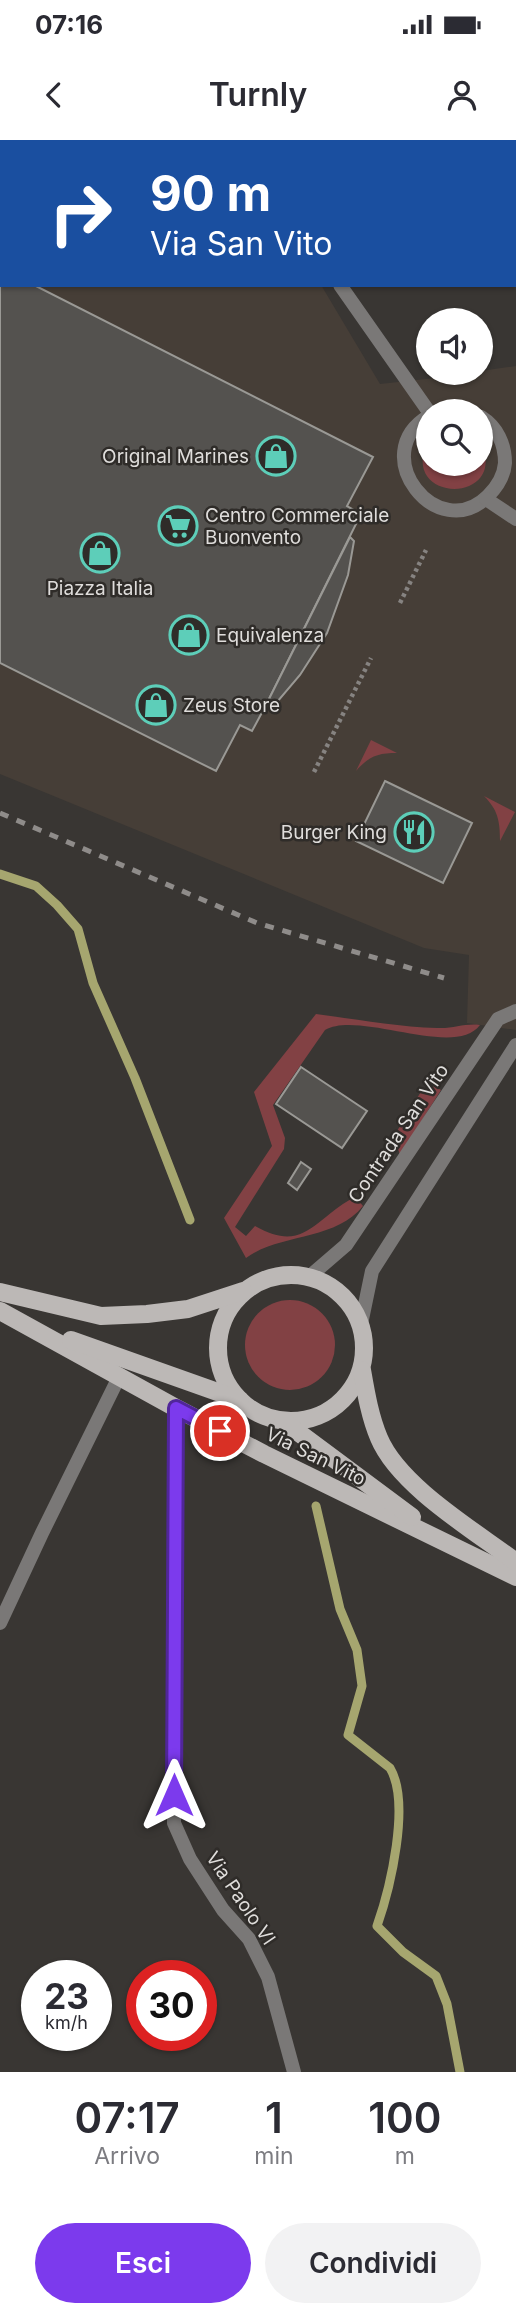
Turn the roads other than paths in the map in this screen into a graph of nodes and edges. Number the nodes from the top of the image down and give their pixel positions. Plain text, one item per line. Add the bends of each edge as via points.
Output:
1 (341, 287) edge
2 (419, 399) edge
3 (416, 427) edge
4 (493, 428) edge
5 (486, 499) junction
6 (516, 519) edge
7 (516, 1012) edge
8 (516, 1045) edge
9 (310, 1276) junction
10 (0, 1292) edge
11 (243, 1292) junction
12 (0, 1311) edge
13 (18, 1321) junction
14 (361, 1324) junction
15 (362, 1370) junction
16 (119, 1377) junction
17 (240, 1400) junction
18 (176, 1408) junction
19 (283, 1421) junction
20 (450, 1544) junction
21 (516, 1562) edge
22 (516, 1577) edge
23 (0, 1623) edge
24 (294, 2072) edge

1 - 2 street
3 - 5 street via 405,446 404,464 414,488 430,504 444,509 459,510
4 - 5 street via 505,452 504,469
5 - 6 street
7 - 9 street, Contrada San Vito via 498,1019 346,1245
8 - 14 street via 372,1271
9 - 11 main road via 270,1277
9 - 14 main road via 334,1287
10 - 11 main road via 102,1316 188,1309
11 - 17 main road via 225,1314 218,1335 224,1379
12 - 13 main road, Via San Vito
13 - 16 main road, Via San Vito
13 - 17 main road, Via San Vito
14 - 15 main road
15 - 19 main road via 354,1387 326,1413
15 - 21 main road, Via San Vito via 380,1441 401,1473
16 - 18 main road, Via San Vito
16 - 23 street
17 - 19 main road via 263,1416
18 - 20 main road, Via San Vito
18 - 24 street, Via Paolo VI via 174,1823 190,1859 223,1910 250,1939 268,1976
19 - 20 main road, Via San Vito
20 - 22 main road, Via San Vito

